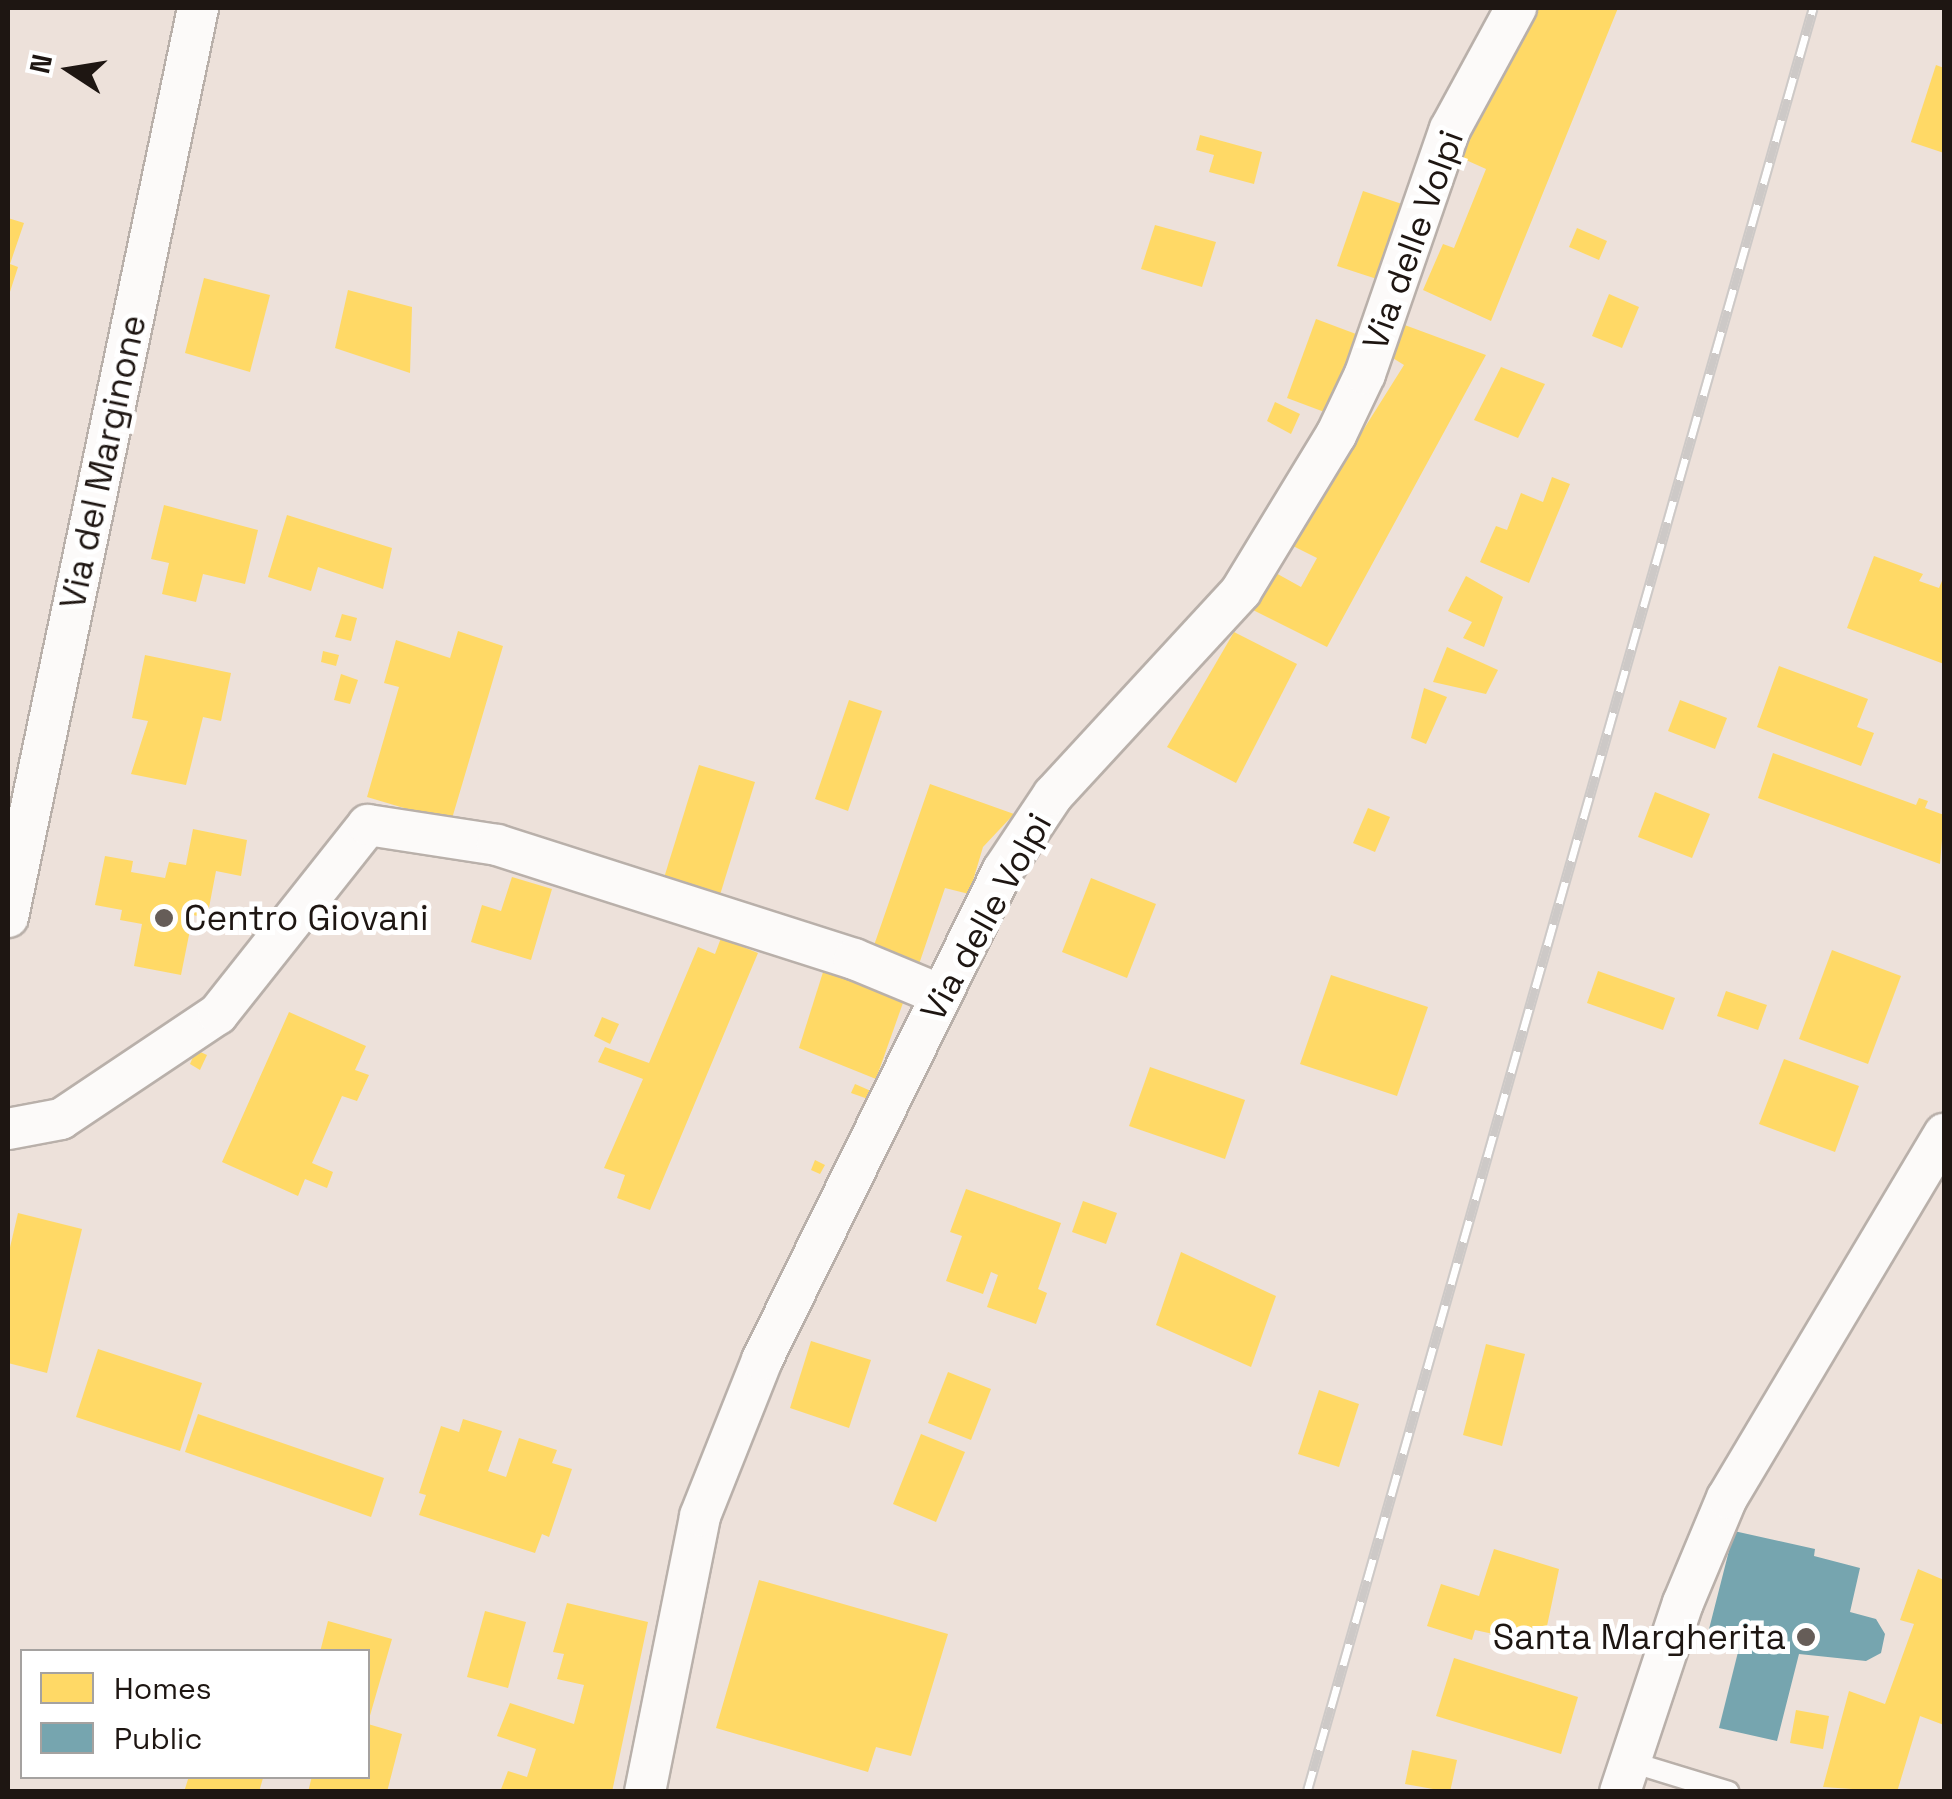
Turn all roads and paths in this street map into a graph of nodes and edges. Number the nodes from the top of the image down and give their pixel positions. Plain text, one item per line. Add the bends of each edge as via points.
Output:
1 (198, 8) edge
2 (1516, 8) edge
3 (8, 917) edge
4 (941, 995) junction
5 (8, 1129) edge
6 (1944, 1134) edge
7 (1626, 1777) edge
8 (646, 1792) edge
9 (1729, 1792) edge

1 - 3 street, Via del Marginone
2 - 4 street, Via delle Volpi via 1450,129 1336,435 1240,591 1053,795 1003,870
4 - 5 street via 854,959 496,844 368,825 218,1014 61,1119
4 - 8 street, Via delle Volpi via 762,1360 700,1516
6 - 7 street via 1727,1498 1683,1602
7 - 9 lane

